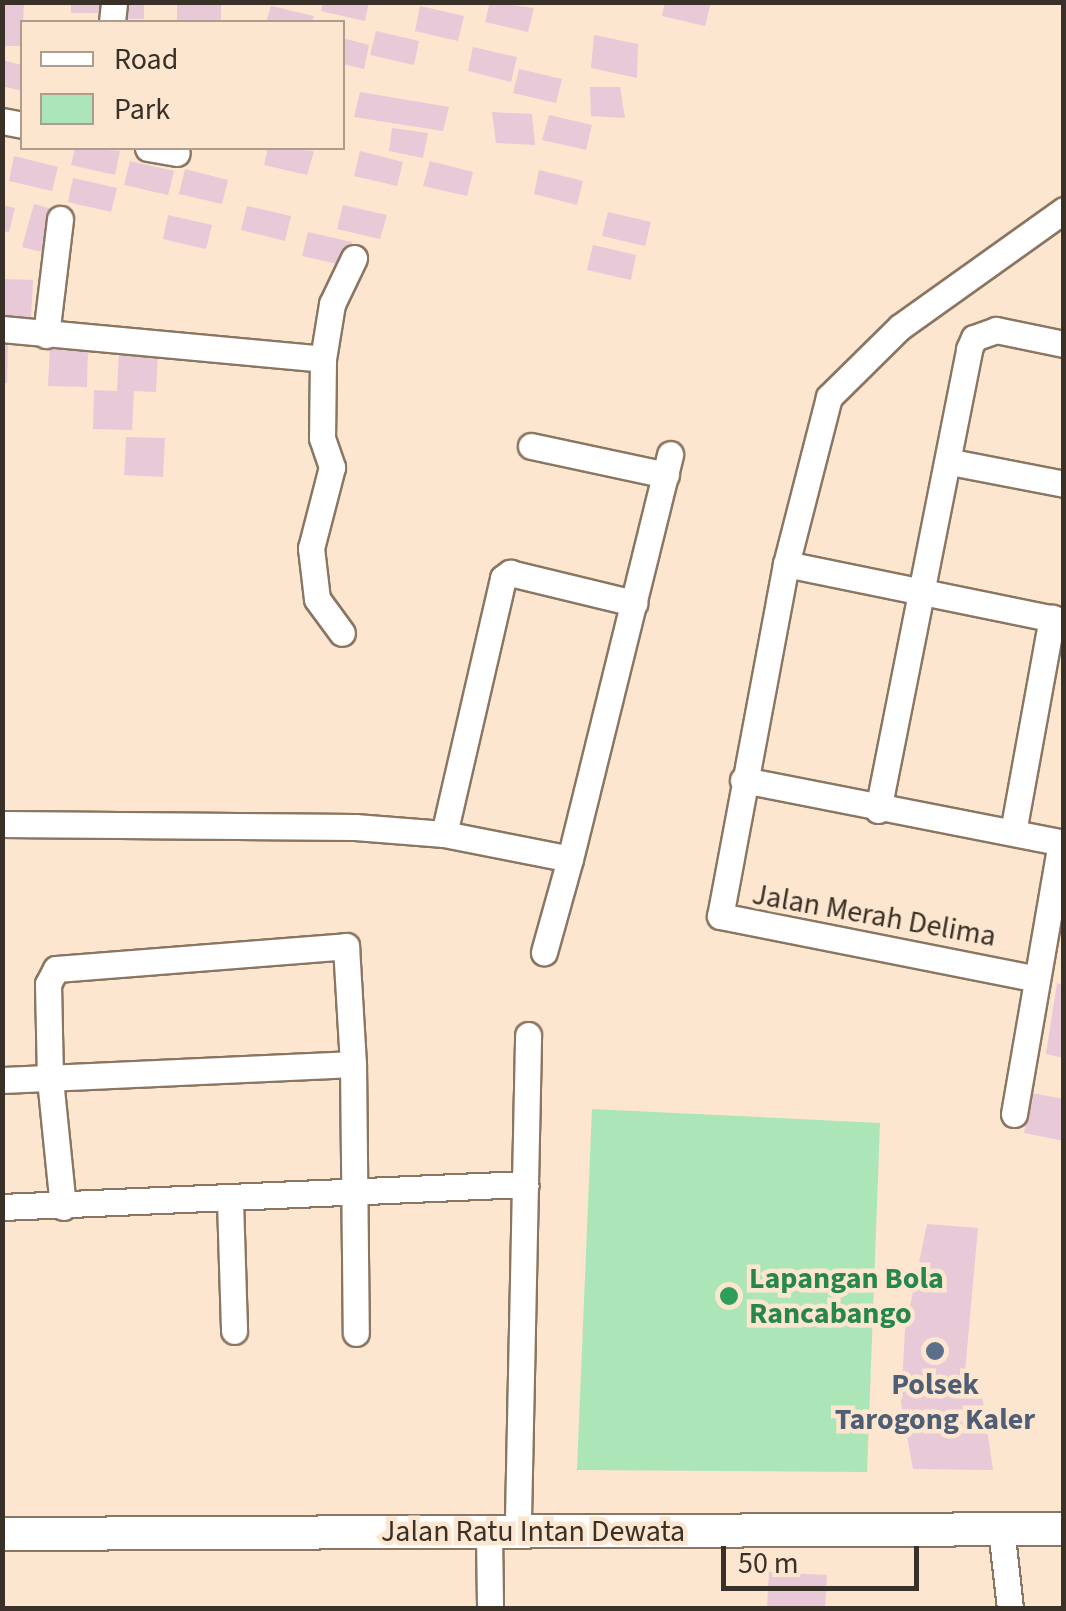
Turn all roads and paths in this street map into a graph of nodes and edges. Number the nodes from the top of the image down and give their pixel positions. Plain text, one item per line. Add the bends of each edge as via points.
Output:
1 (160, 150) edge
2 (177, 153) dead end
3 (1064, 210) edge
4 (60, 219) dead end
5 (354, 258) dead end
6 (2, 328) edge
7 (46, 335) junction
8 (1064, 344) edge
9 (323, 359) junction
10 (531, 446) dead end
11 (951, 462) junction
12 (1064, 484) edge
13 (786, 564) junction
14 (922, 594) junction
15 (634, 603) junction
16 (1058, 620) edge
17 (342, 633) dead end
18 (744, 780) junction
19 (878, 810) junction
20 (2, 824) edge
21 (1013, 832) junction
22 (444, 834) junction
23 (1062, 842) edge
24 (570, 859) junction
25 (544, 952) dead end
26 (1036, 979) junction
27 (528, 1035) dead end
28 (353, 1064) junction
29 (2, 1080) edge
30 (50, 1080) junction
31 (1014, 1114) dead end
32 (525, 1184) junction
33 (354, 1189) junction
34 (230, 1200) junction
35 (2, 1207) edge
36 (63, 1208) junction
37 (234, 1331) dead end
38 (356, 1333) dead end
39 (1001, 1528) junction
40 (1064, 1529) edge
41 (503, 1532) junction
42 (2, 1534) edge
43 (490, 1608) edge
44 (1010, 1608) edge

1 - 2 street
3 - 13 street via 900,327 829,397
4 - 7 street
5 - 9 street via 332,304
6 - 7 street
7 - 9 street
8 - 11 street via 996,330 974,338
9 - 17 street via 322,438 332,467 314,518 312,560 316,600
10 - 15 street via 668,464
11 - 12 street
11 - 14 street
13 - 14 street
13 - 18 street
14 - 16 street
14 - 19 street
15 - 22 street via 510,573 503,578
15 - 24 street
16 - 21 street
18 - 19 street
18 - 26 street, Jalan Merah Delima via 719,911 724,920
19 - 21 street
20 - 22 street
21 - 23 street
22 - 24 street
23 - 26 street
24 - 25 street
26 - 31 street
27 - 32 street
28 - 30 street
28 - 30 street via 350,948 323,946 64,966 48,984
28 - 33 street
29 - 30 street
30 - 36 street
32 - 33 street
32 - 41 street
33 - 34 street
33 - 38 street
34 - 36 street
34 - 37 street
35 - 36 street
39 - 40 street, Jalan Ratu Intan Dewata
39 - 41 street, Jalan Ratu Intan Dewata
39 - 44 street
41 - 42 street, Jalan Ratu Intan Dewata
41 - 43 street

